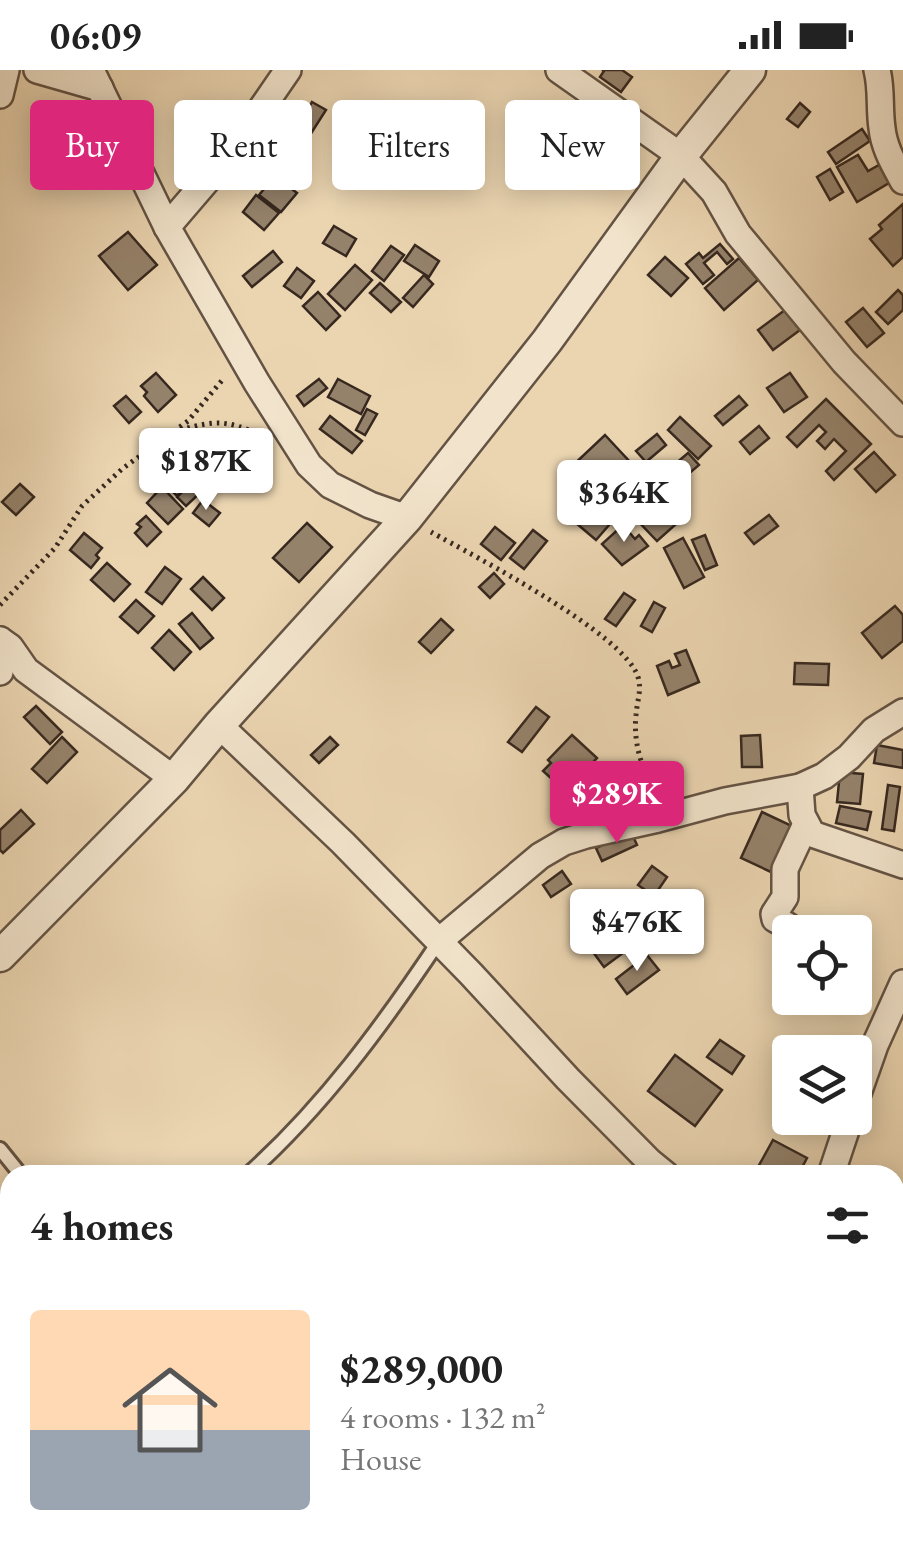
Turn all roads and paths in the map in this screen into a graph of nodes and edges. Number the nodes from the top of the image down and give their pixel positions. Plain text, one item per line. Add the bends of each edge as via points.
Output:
1 (6, 70) edge
2 (37, 70) edge
3 (288, 70) edge
4 (559, 70) edge
5 (750, 70) edge
6 (877, 70) edge
7 (96, 79) edge
8 (0, 95) edge
9 (681, 156) junction
10 (903, 181) edge
11 (167, 227) junction
12 (237, 348) junction
13 (903, 424) edge
14 (178, 430) junction
15 (294, 444) junction
16 (407, 518) junction
17 (0, 606) edge
18 (0, 672) edge
19 (903, 712) edge
20 (219, 725) junction
21 (174, 779) junction
22 (800, 787) junction
23 (671, 816) junction
24 (806, 824) junction
25 (903, 865) edge
26 (774, 915) edge
27 (439, 942) junction
28 (0, 956) edge
29 (903, 983) edge
30 (872, 1054) edge
31 (845, 1135) edge
32 (258, 1165) edge
33 (654, 1165) edge
34 (835, 1165) edge

1 - 8 street
2 - 7 street
3 - 11 street via 233,150
4 - 9 street
5 - 9 street
6 - 10 street via 887,151
7 - 11 street
9 - 13 street via 786,292
9 - 16 street via 547,342
11 - 12 street
12 - 14 path via 227,375
12 - 15 street
14 - 15 path via 228,422
14 - 17 path via 82,506 55,548
15 - 16 street via 330,486
16 - 20 street
16 - 23 path via 575,616 631,663 640,684 638,754
18 - 21 street via 0,640 26,670
19 - 22 street via 824,776
20 - 21 street
20 - 27 street
21 - 28 street
22 - 23 street
22 - 24 street
23 - 27 street via 564,842
24 - 25 street via 812,834
24 - 26 street
27 - 32 lane via 324,1098
27 - 33 street
29 - 30 street
31 - 34 street

